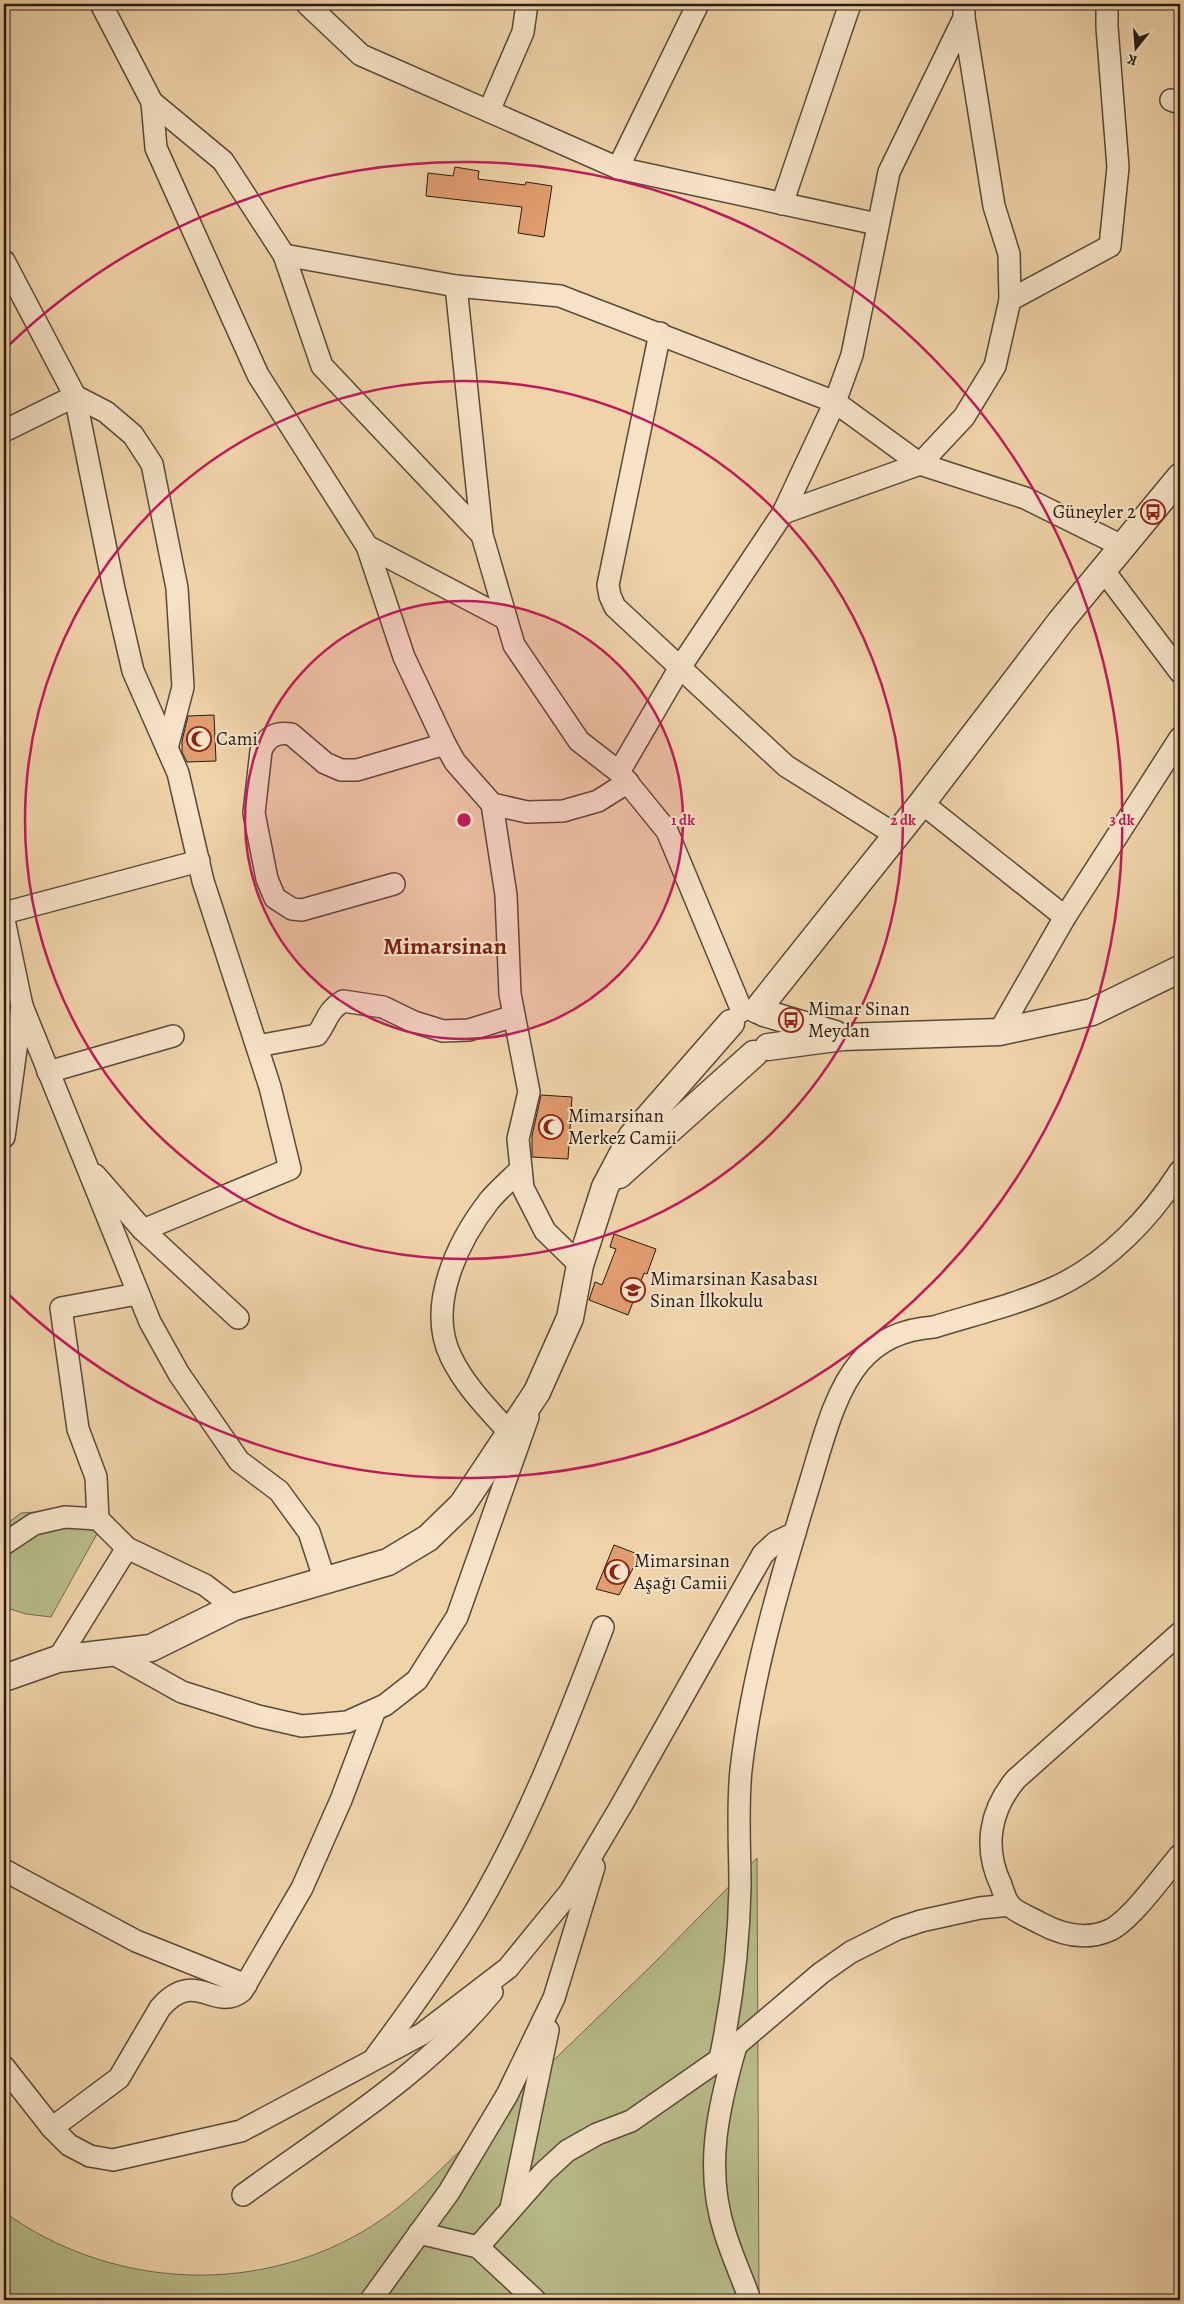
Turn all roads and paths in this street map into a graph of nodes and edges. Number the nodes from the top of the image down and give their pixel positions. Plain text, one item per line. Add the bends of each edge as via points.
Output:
1 (101, 4) edge
2 (307, 4) edge
3 (527, 4) edge
4 (698, 4) edge
5 (850, 4) edge
6 (1107, 4) edge
7 (964, 11) edge
8 (152, 102) junction
9 (489, 111) junction
10 (618, 168) junction
11 (782, 204) junction
12 (877, 224) junction
13 (284, 255) junction
14 (4, 261) edge
15 (456, 286) junction
16 (1010, 300) junction
17 (660, 333) junction
18 (76, 396) junction
19 (835, 402) junction
20 (4, 431) edge
21 (920, 464) junction
22 (1180, 477) edge
23 (784, 513) junction
24 (482, 535) junction
25 (367, 546) junction
26 (1124, 547) junction
27 (1104, 571) junction
28 (506, 619) junction
29 (679, 669) junction
30 (1180, 672) edge
31 (1180, 738) edge
32 (446, 744) junction
33 (167, 748) junction
34 (624, 777) junction
35 (922, 802) junction
36 (492, 804) junction
37 (896, 835) junction
38 (198, 860) junction
39 (394, 884) dead end
40 (4, 913) edge
41 (1065, 917) junction
42 (4, 920) edge
43 (1180, 969) edge
44 (22, 1006) junction
45 (749, 1014) junction
46 (514, 1016) junction
47 (999, 1032) junction
48 (173, 1036) dead end
49 (843, 1037) junction
50 (257, 1046) junction
51 (761, 1051) junction
52 (9, 1061) edge
53 (48, 1072) junction
54 (4, 1137) edge
55 (84, 1163) junction
56 (521, 1169) junction
57 (1180, 1171) edge
58 (605, 1187) junction
59 (143, 1230) junction
60 (580, 1265) junction
61 (137, 1294) junction
62 (238, 1318) dead end
63 (537, 1392) junction
64 (509, 1432) junction
65 (98, 1519) junction
66 (795, 1533) junction
67 (4, 1544) edge
68 (127, 1548) junction
69 (325, 1581) junction
70 (234, 1607) junction
71 (603, 1628) dead end
72 (1180, 1633) edge
73 (112, 1653) junction
74 (58, 1659) junction
75 (7, 1672) edge
76 (375, 1710) junction
77 (603, 1836) junction
78 (1180, 1855) edge
79 (4, 1870) edge
80 (1010, 1906) junction
81 (508, 1968) junction
82 (246, 1985) junction
83 (554, 1998) junction
84 (728, 2053) junction
85 (371, 2062) junction
86 (4, 2067) edge
87 (52, 2128) junction
88 (243, 2195) dead end
89 (510, 2210) junction
90 (419, 2233) junction
91 (478, 2247) junction
92 (371, 2300) edge
93 (535, 2300) edge
94 (750, 2300) edge

1 - 8 street
2 - 9 street via 360,55
3 - 9 street via 523,32
4 - 10 street
5 - 11 street
6 - 16 street via 1118,167 1110,246
7 - 12 street via 889,172
7 - 16 street via 994,206 1009,254
8 - 13 street via 223,161
8 - 25 street via 156,148 258,376
9 - 10 street
10 - 11 street
11 - 12 street
12 - 19 street via 852,355
13 - 15 street
13 - 24 street via 322,366
14 - 18 street
15 - 17 street via 560,296
15 - 24 street
16 - 21 street via 995,366 964,417
17 - 19 street
17 - 29 street via 608,585 614,607
18 - 20 street
18 - 33 street via 133,671
18 - 33 street via 106,412 120,424 133,436 152,464 177,588 183,687
19 - 21 street
19 - 23 street
21 - 23 street
21 - 26 street via 1025,498
22 - 26 street
23 - 29 street
24 - 28 street
25 - 28 street
25 - 32 street via 404,657
26 - 27 street
27 - 30 street
27 - 35 street via 1061,621
28 - 34 street via 514,645 579,741
29 - 34 street
29 - 37 street via 786,766
31 - 41 street
32 - 36 street via 454,762
32 - 39 street via 357,770 340,770 326,763 290,734 275,734 261,751 254,813 266,879 275,898 302,910
33 - 38 street via 178,773
34 - 36 street via 598,801 563,811 528,812
34 - 45 street via 667,831
35 - 37 street
35 - 41 street
36 - 46 street via 506,895 510,994
37 - 45 street
38 - 40 street
38 - 50 street
41 - 47 street
42 - 44 street
43 - 47 street via 1092,1012
44 - 52 street
44 - 53 street
45 - 49 street
45 - 51 street via 774,1025 773,1041
45 - 51 street via 730,1038 746,1054
45 - 58 street via 632,1136
46 - 50 street via 468,1030 443,1031 383,1007 342,1001 330,1010 317,1035
46 - 56 street via 529,1092 518,1139
47 - 49 street
48 - 53 street
49 - 51 street
50 - 59 street via 290,1169
51 - 58 street
52 - 54 street
53 - 55 street
55 - 59 street
55 - 61 street
56 - 60 street via 524,1188 545,1231
56 - 64 street via 490,1200 465,1236 449,1276 443,1302 444,1330 450,1356 477,1397
57 - 66 street via 1143,1219 1112,1250 1081,1274 1036,1295 934,1327 904,1331 867,1353 851,1374 833,1414
58 - 60 street
59 - 62 street
60 - 63 street via 570,1318
61 - 65 street via 61,1308 78,1429 96,1477
61 - 69 street via 180,1374 239,1461 279,1491 309,1532
63 - 64 street
63 - 76 street via 458,1617 417,1680
64 - 69 street via 462,1505 428,1538 388,1562
65 - 67 street via 66,1517 34,1524
65 - 68 street
66 - 77 street via 776,1542 762,1554
66 - 84 street via 746,1737 739,1807 738,1937
68 - 70 street via 205,1585
68 - 74 street
69 - 70 street
70 - 73 street via 151,1648
71 - 85 street via 566,1725 476,1911 427,1988
72 - 80 street via 1016,1779 1003,1796 994,1815 990,1852
73 - 74 street
73 - 76 street via 182,1692 302,1726 348,1722
74 - 75 street
76 - 82 street via 341,1800 302,1888
77 - 81 street via 570,1892
77 - 83 street
78 - 80 street via 1121,1924 1096,1934 1083,1936 1058,1932
79 - 82 street via 136,1941
80 - 84 street via 950,1913 874,1940 821,1973
81 - 85 street via 422,2034
81 - 88 street via 459,2029 420,2065
82 - 87 street via 230,1998 191,1990 179,1992 168,1999 119,2078
83 - 89 street
83 - 90 street via 507,2095 449,2192
84 - 89 street via 630,2121 596,2134 567,2152
84 - 94 street via 714,2146 713,2175 724,2231
85 - 87 street via 240,2131 113,2160 90,2156 69,2145
86 - 87 street
89 - 91 street
90 - 91 street
90 - 92 street
91 - 93 street

